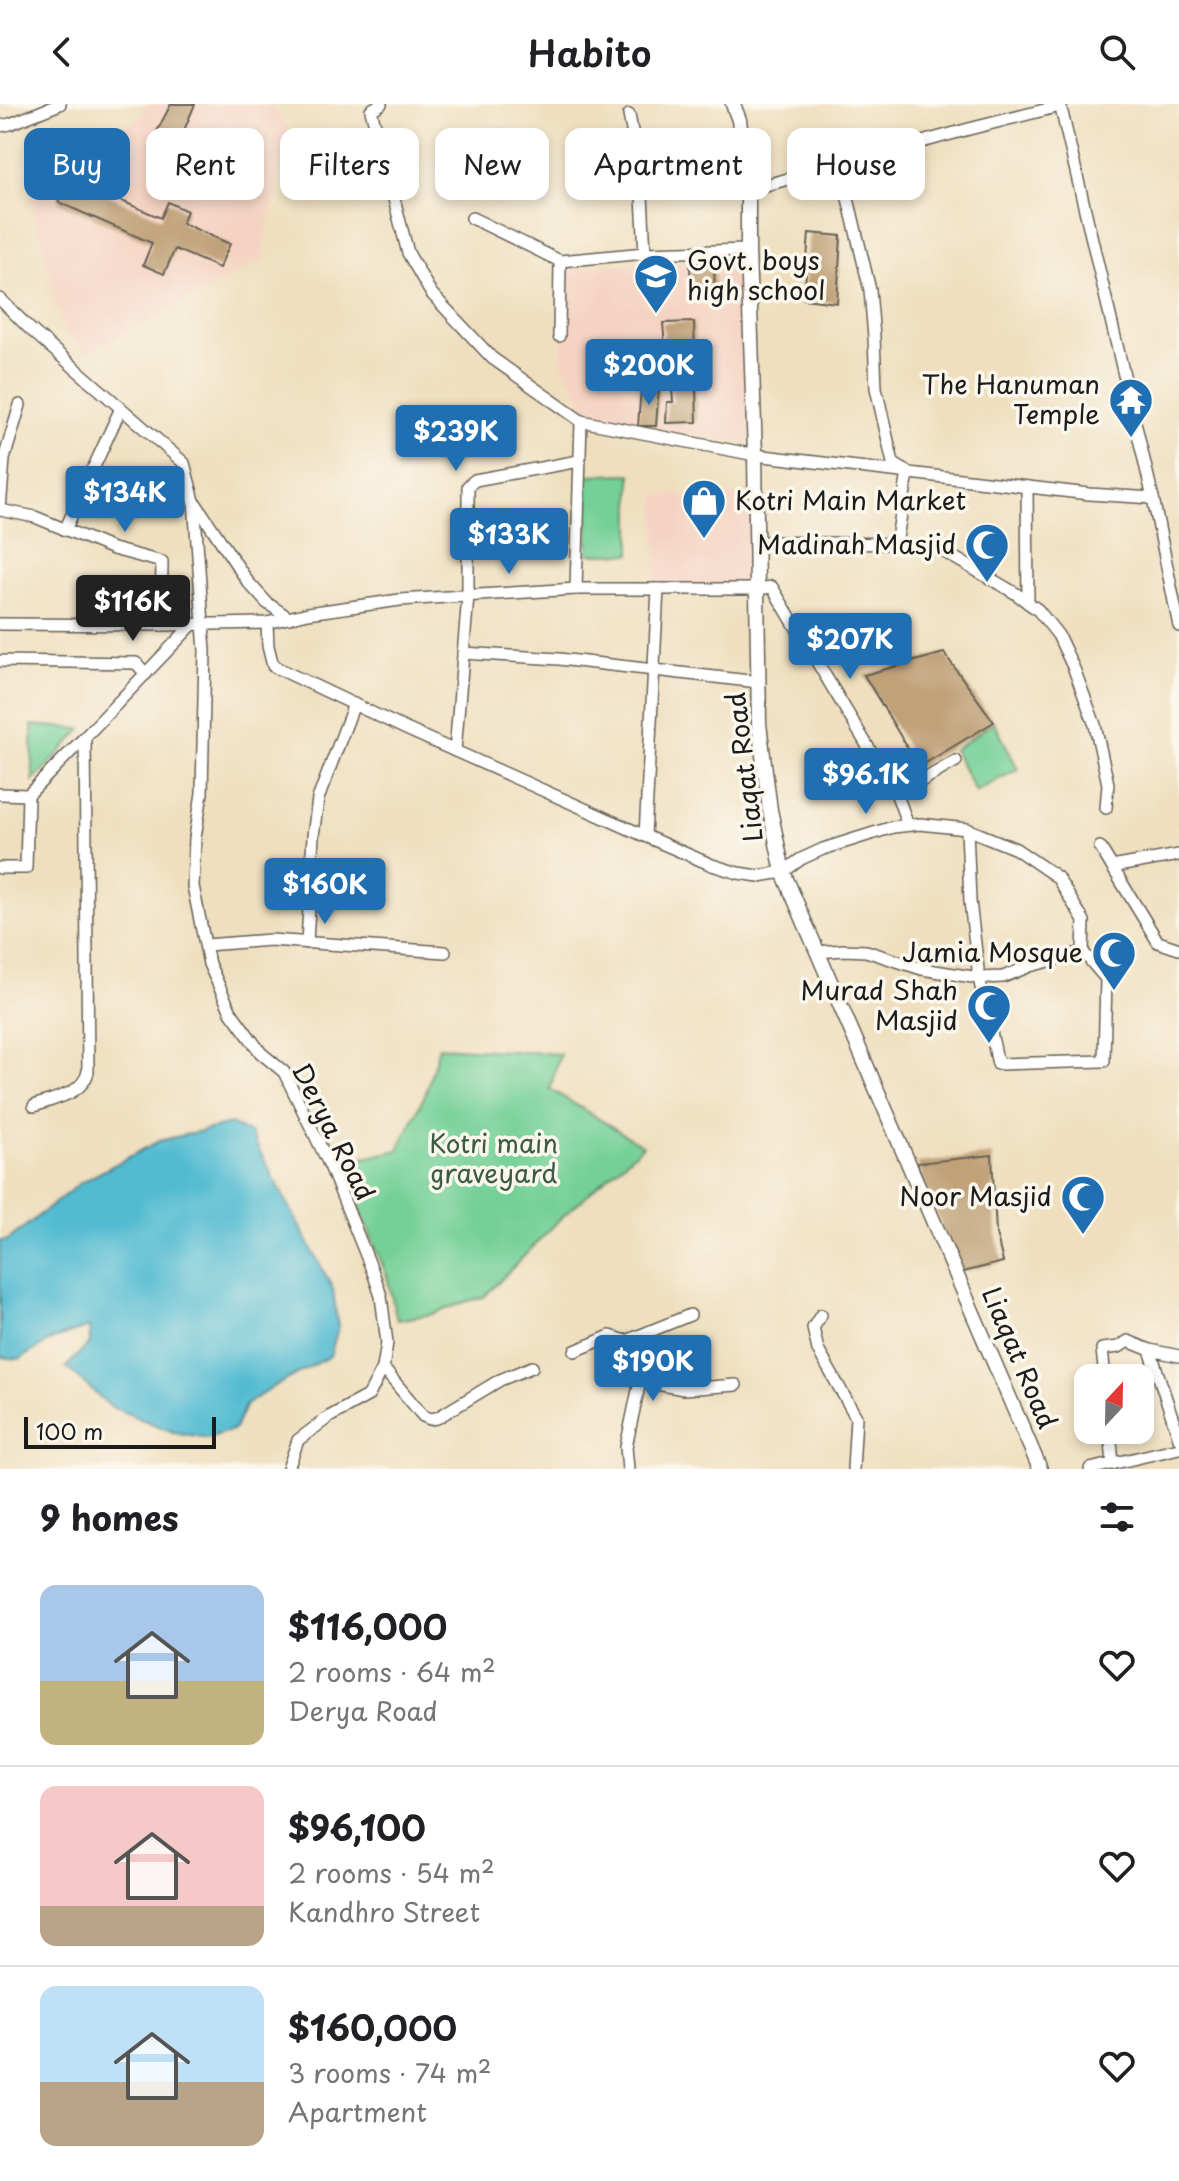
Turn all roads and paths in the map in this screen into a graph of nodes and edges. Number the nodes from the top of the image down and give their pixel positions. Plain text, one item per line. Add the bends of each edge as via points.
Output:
1 (60, 104) edge
2 (381, 104) edge
3 (733, 104) edge
4 (1060, 105) edge
5 (629, 115) dead end
6 (0, 126) edge
7 (740, 128) edge
8 (925, 141) edge
9 (748, 200) edge
10 (848, 200) edge
11 (472, 218) dead end
12 (748, 250) junction
13 (645, 253) junction
14 (560, 261) junction
15 (0, 299) edge
16 (559, 336) dead end
17 (20, 405) dead end
18 (121, 408) junction
19 (581, 421) junction
20 (755, 455) junction
21 (579, 461) junction
22 (908, 473) junction
23 (1027, 487) junction
24 (1153, 498) junction
25 (194, 501) junction
26 (65, 530) junction
27 (756, 542) junction
28 (896, 544) junction
29 (576, 589) junction
30 (658, 589) junction
31 (757, 589) junction
32 (468, 596) junction
33 (1028, 603) junction
34 (289, 618) junction
35 (267, 623) junction
36 (0, 624) edge
37 (197, 624) junction
38 (161, 625) junction
39 (1179, 626) edge
40 (463, 653) junction
41 (0, 661) edge
42 (653, 670) junction
43 (146, 674) junction
44 (758, 682) junction
45 (354, 704) junction
46 (85, 737) junction
47 (455, 751) junction
48 (956, 761) dead end
49 (0, 794) edge
50 (28, 795) junction
51 (897, 795) junction
52 (1106, 808) dead end
53 (908, 825) junction
54 (967, 829) junction
55 (645, 836) junction
56 (1100, 847) dead end
57 (1179, 855) edge
58 (1112, 867) junction
59 (0, 868) edge
60 (783, 872) junction
61 (307, 943) junction
62 (206, 945) junction
63 (1179, 949) edge
64 (445, 952) dead end
65 (817, 952) junction
66 (1083, 952) junction
67 (979, 978) junction
68 (34, 1106) dead end
69 (690, 1315) dead end
70 (821, 1315) dead end
71 (626, 1341) junction
72 (1150, 1350) junction
73 (575, 1351) dead end
74 (1179, 1356) edge
75 (1104, 1364) edge
76 (532, 1367) dead end
77 (383, 1368) junction
78 (640, 1381) junction
79 (736, 1385) dead end
80 (1179, 1438) edge
81 (1111, 1444) edge
82 (1179, 1448) edge
83 (1113, 1464) junction
84 (288, 1469) edge
85 (628, 1469) edge
86 (853, 1469) edge
87 (1040, 1469) edge
88 (1090, 1469) edge

1 - 6 street
2 - 19 street via 371,110 408,253 431,293 492,358
3 - 7 street, Liaqat Road
4 - 8 street
4 - 24 street
5 - 13 street via 641,177
9 - 12 street, Liaqat Road
10 - 22 street via 870,290 881,413 893,463
11 - 14 street
12 - 13 street
12 - 20 street, Liaqat Road
13 - 14 street
14 - 16 street
15 - 18 street
17 - 26 street via 4,459 0,510
18 - 25 street via 184,463
18 - 26 street
19 - 20 street
19 - 21 street
20 - 22 street
20 - 27 street, Liaqat Road
21 - 29 street
21 - 32 street via 470,483
22 - 23 street
22 - 28 street
23 - 24 street
23 - 33 street
24 - 39 street
25 - 34 street via 248,582
25 - 37 street, Derya Road
26 - 38 street via 162,562
27 - 28 street
27 - 31 street, Liaqat Road
28 - 33 street via 941,550
29 - 30 street
29 - 32 street
30 - 31 street
30 - 42 street
31 - 44 street, Liaqat Road
31 - 51 street via 772,587
32 - 34 street via 400,600
32 - 40 street
33 - 52 street via 1058,635 1074,669 1103,756
34 - 35 street
35 - 37 street
35 - 45 street via 273,666
36 - 38 street
37 - 38 street
37 - 43 street
37 - 62 street, Derya Road via 205,651 202,793 193,886
40 - 42 street
40 - 47 street
41 - 43 street via 136,663
42 - 44 street
42 - 55 street
43 - 46 street
44 - 60 street, Liaqat Road via 770,810
45 - 47 street
45 - 61 street via 318,799
46 - 50 street
46 - 68 street via 88,1072 75,1091
47 - 55 street
48 - 51 street
49 - 50 street
50 - 59 street via 26,868
51 - 53 street
53 - 54 street
53 - 60 street via 823,849
54 - 66 street via 1016,849 1057,877 1084,921
54 - 67 street
55 - 60 street via 738,873
56 - 58 street
57 - 58 street
58 - 63 street via 1158,942
60 - 65 street, Liaqat Road
61 - 62 street
61 - 64 street
62 - 77 street, Derya Road via 231,1012 261,1053 284,1072 330,1166 381,1296 387,1343
65 - 67 street via 866,951 922,969
65 - 87 street, Liaqat Road
66 - 67 street via 1003,977
66 - 67 street via 1106,979 1104,1061 998,1064
69 - 71 street
70 - 86 street via 813,1328 818,1350 856,1417
71 - 73 street via 610,1336
71 - 78 street
72 - 74 street
72 - 75 street via 1128,1341 1102,1349
72 - 80 street
76 - 77 street via 430,1419
77 - 84 street via 369,1395 298,1440
78 - 79 street via 684,1389
78 - 85 street via 626,1447
81 - 83 street
82 - 83 street
83 - 88 street

